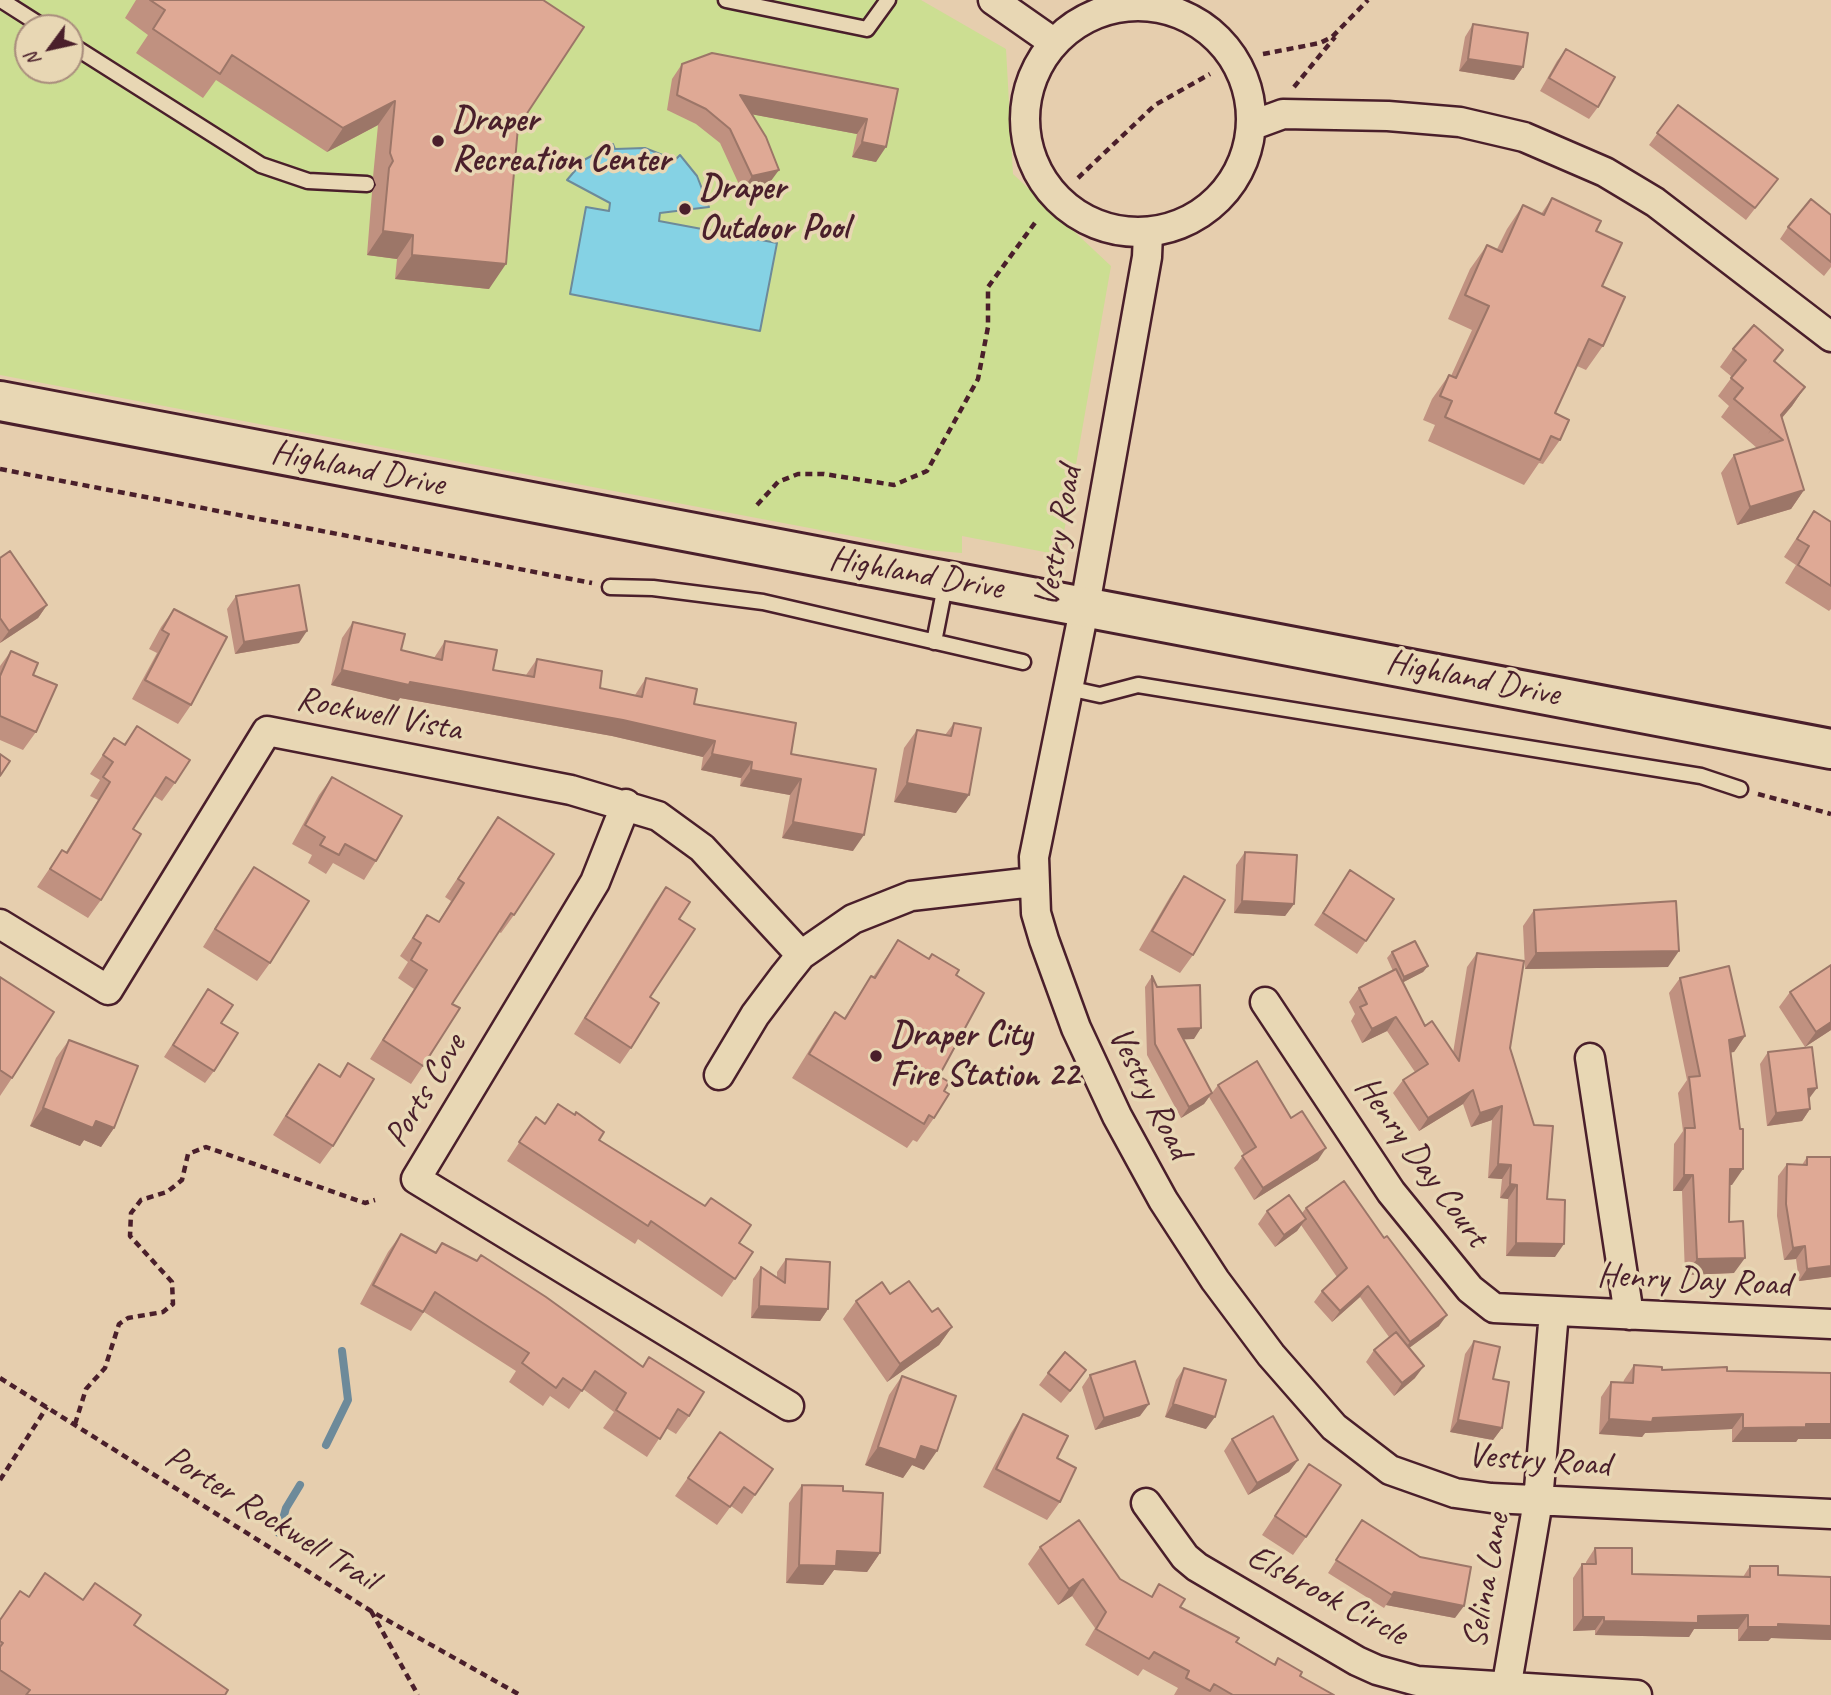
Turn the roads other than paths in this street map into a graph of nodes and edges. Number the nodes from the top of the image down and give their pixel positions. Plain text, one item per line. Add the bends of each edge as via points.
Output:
1 (1, 0) edge
2 (726, 0) edge
3 (888, 0) edge
4 (993, 0) edge
5 (1178, 5) edge
6 (23, 14) edge
7 (1053, 42) junction
8 (84, 53) edge
9 (1253, 125) junction
10 (367, 184) dead end
11 (1148, 233) junction
12 (1831, 337) edge
13 (0, 401) edge
14 (946, 580) junction
15 (610, 587) road end
16 (1085, 605) junction
17 (934, 642) junction
18 (1023, 662) dead end
19 (1068, 688) junction
20 (1831, 749) edge
21 (1740, 789) road end
22 (625, 804) junction
23 (1033, 882) junction
24 (0, 924) edge
25 (801, 955) junction
26 (1265, 1002) dead end
27 (1590, 1058) dead end
28 (719, 1075) dead end
29 (1554, 1312) junction
30 (1629, 1315) junction
31 (1831, 1324) edge
32 (789, 1406) dead end
33 (1538, 1501) junction
34 (1146, 1503) dead end
35 (1831, 1514) edge
36 (1505, 1692) edge
37 (1637, 1695) edge

1 - 6 lane
2 - 3 lane via 867,29
4 - 7 street
5 - 7 street via 1110,8 1079,20
5 - 9 street via 1233,55 1248,88
7 - 11 street via 1032,75 1024,113 1029,151 1046,186 1074,213 1109,229
8 - 10 lane via 261,165 308,181
9 - 11 street via 1246,157 1231,186 1208,209 1180,225
9 - 12 street via 1283,114 1388,116 1460,122 1524,137 1605,172 1655,202
11 - 16 street, Vestry Road
13 - 14 main road, Highland Drive
14 - 16 main road, Highland Drive
14 - 17 lane
15 - 17 lane via 763,602
16 - 19 street, Vestry Road
16 - 20 main road, Highland Drive
17 - 18 lane
19 - 21 lane via 1100,695 1138,685 1701,775
19 - 23 street, Vestry Road via 1041,815
22 - 24 street, Rockwell Vista via 267,731 108,990
22 - 25 street, Rockwell Vista via 657,816 702,848
22 - 32 street, Ports Cove via 595,882 416,1179
23 - 25 street via 911,895 853,919
23 - 33 street, Vestry Road via 1044,940 1076,1028 1116,1116 1163,1200 1271,1355 1334,1427 1390,1471 1455,1493
25 - 28 street via 755,1015
26 - 29 street, Henry Day Court via 1384,1183 1470,1289 1494,1308
27 - 30 street
29 - 30 street, Henry Day Road
29 - 33 street, Selina Lane
30 - 31 street, Henry Day Road
33 - 35 street, Vestry Road
33 - 36 street, Selina Lane
34 - 36 street, Elsbrook Circle via 1197,1567 1357,1661 1417,1681
36 - 37 street, Elsbrook Circle

